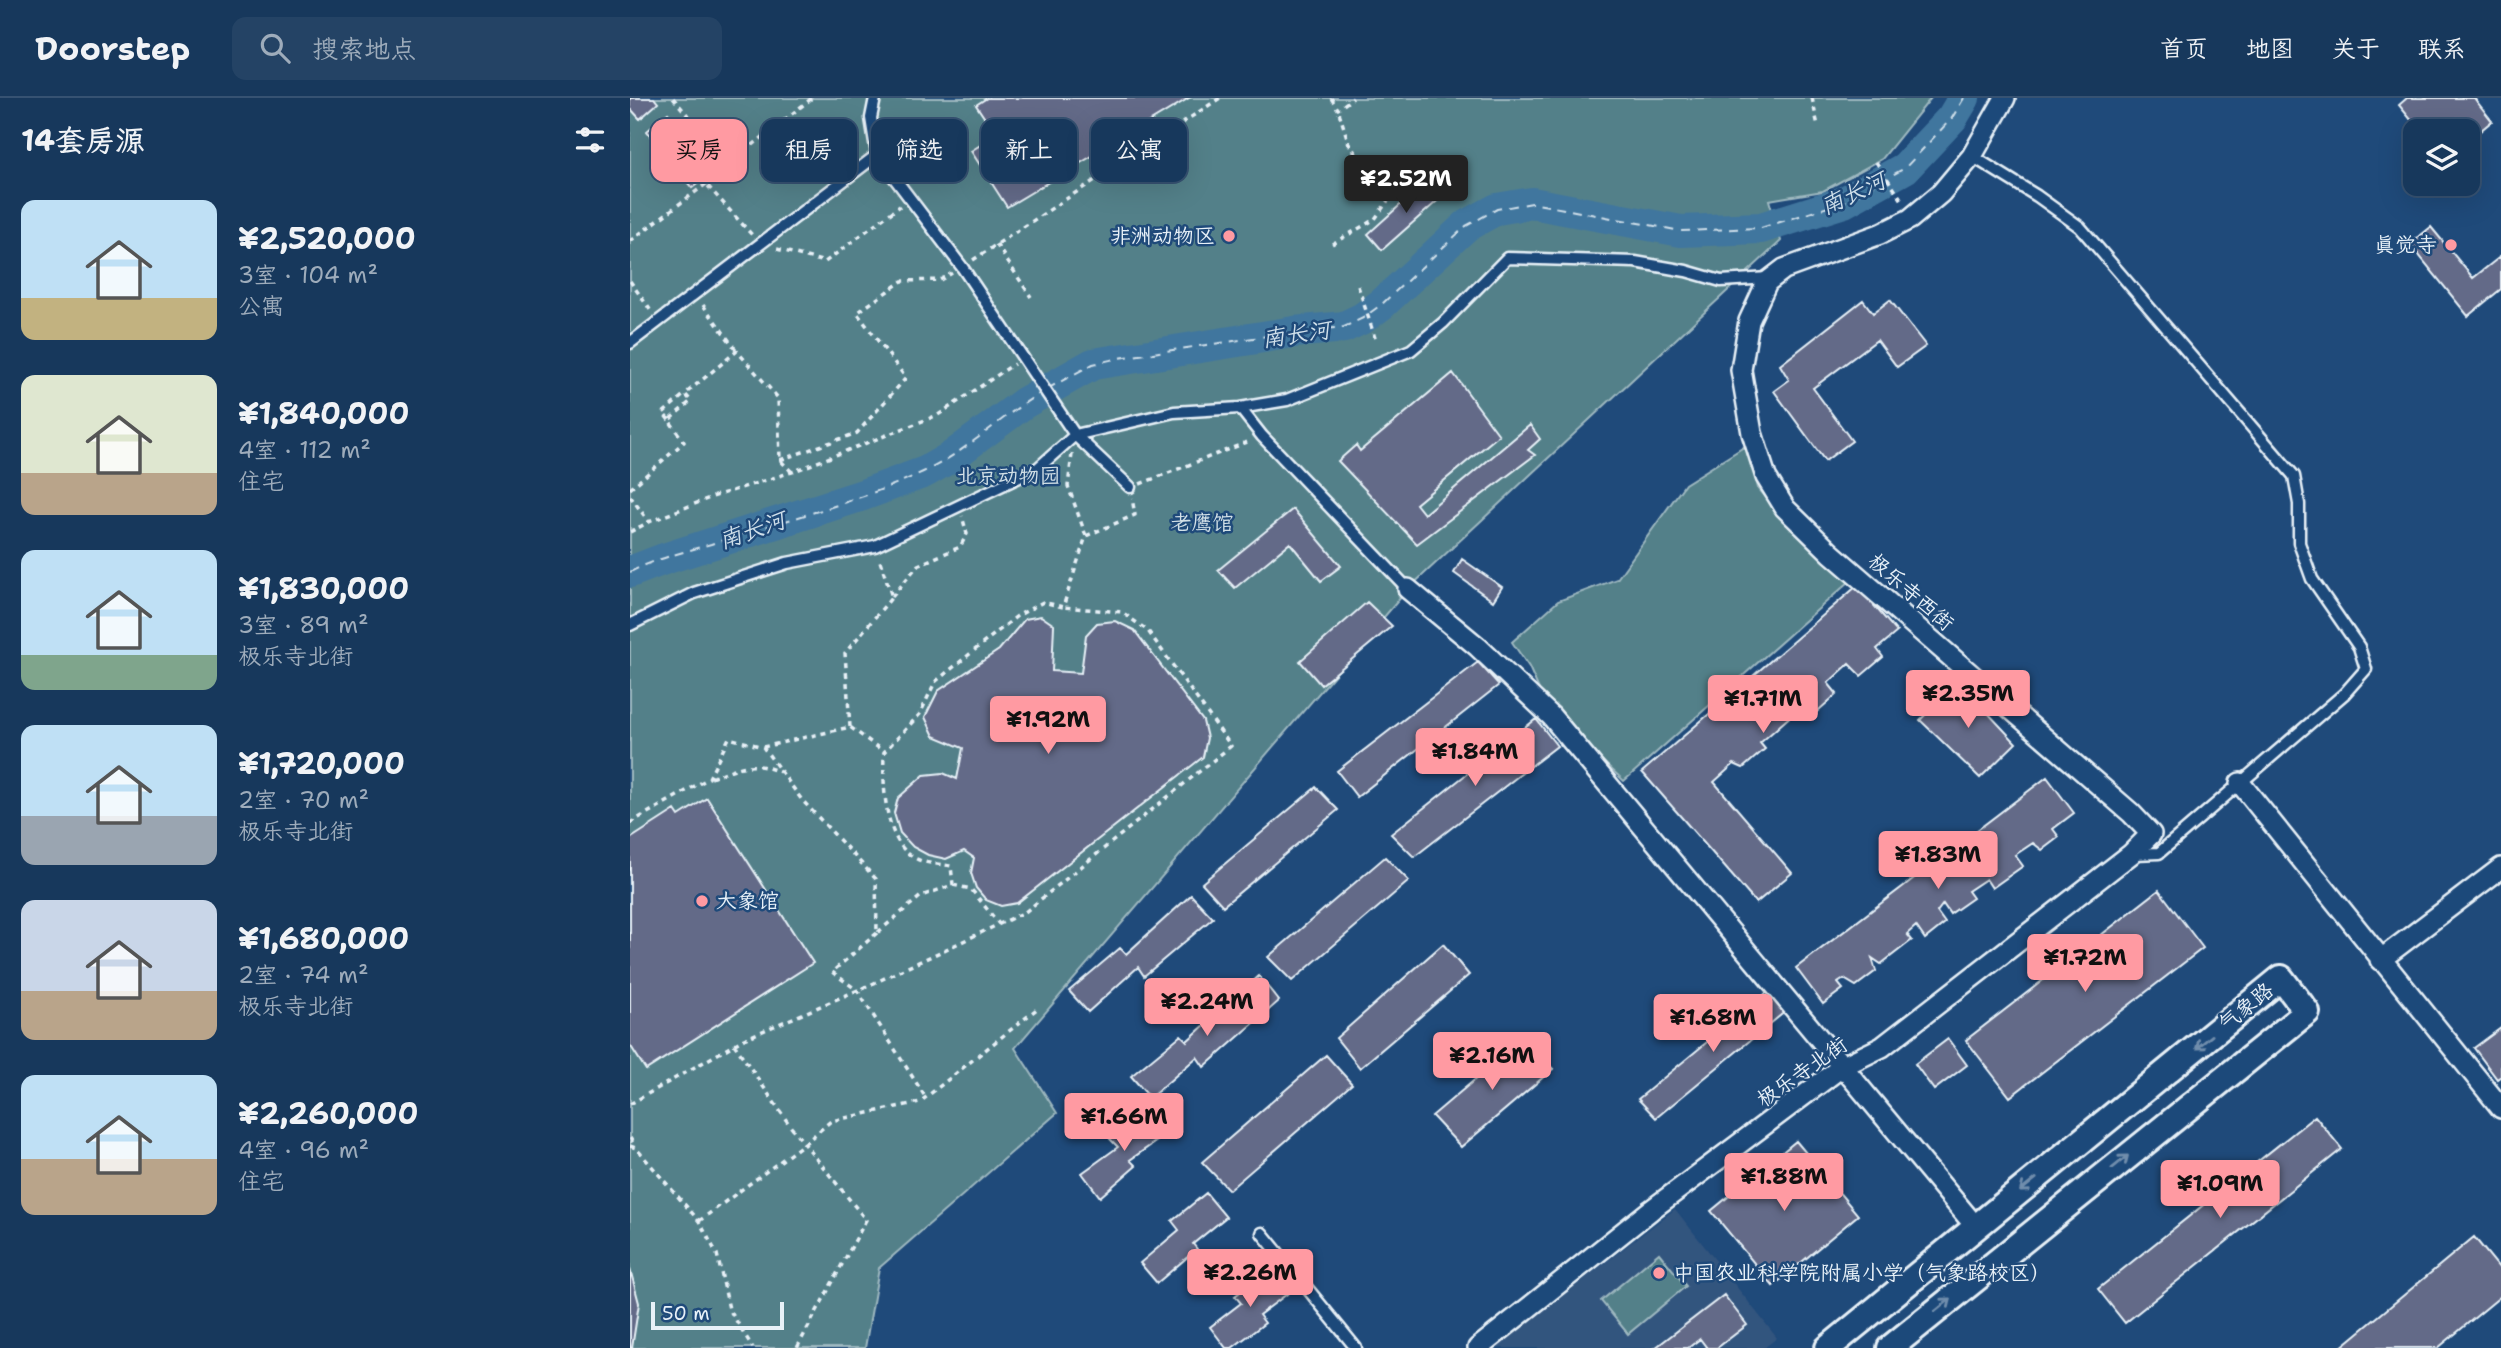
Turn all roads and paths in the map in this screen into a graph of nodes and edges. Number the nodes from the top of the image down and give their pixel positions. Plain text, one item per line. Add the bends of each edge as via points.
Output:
1 (673, 98) edge
2 (812, 98) edge
3 (874, 98) edge
4 (1220, 98) edge
5 (1331, 98) edge
6 (1353, 98) edge
7 (1811, 98) edge
8 (2005, 98) edge
9 (1338, 109) junction
10 (691, 119) edge
11 (871, 119) edge
12 (1818, 126) dead end
13 (747, 150) edge
14 (1972, 156) junction
15 (871, 160) edge
16 (1876, 162) dead end
17 (708, 182) edge
18 (897, 182) edge
19 (706, 184) junction
20 (910, 199) junction
21 (1913, 216) junction
22 (630, 242) edge
23 (760, 244) junction
24 (996, 244) junction
25 (1332, 244) dead end
26 (962, 267) junction
27 (1773, 278) junction
28 (630, 281) edge
29 (1358, 286) dead end
30 (694, 294) junction
31 (1031, 298) dead end
32 (659, 321) junction
33 (1376, 341) dead end
34 (630, 343) edge
35 (737, 351) junction
36 (1023, 356) junction
37 (685, 394) junction
38 (1240, 408) junction
39 (669, 421) junction
40 (1074, 435) junction
41 (1262, 436) junction
42 (780, 460) junction
43 (792, 472) junction
44 (1130, 487) junction
45 (630, 489) edge
46 (630, 496) edge
47 (958, 506) junction
48 (649, 522) junction
49 (630, 532) edge
50 (1086, 536) junction
51 (875, 546) junction
52 (1408, 589) joint
53 (892, 597) junction
54 (1063, 607) junction
55 (630, 625) edge
56 (850, 727) junction
57 (763, 747) junction
58 (884, 752) junction
59 (782, 773) junction
60 (709, 778) junction
61 (2240, 783) junction
62 (630, 823) edge
63 (2151, 834) joint
64 (2131, 854) junction
65 (2501, 868) edge
66 (953, 885) junction
67 (999, 925) junction
68 (877, 933) junction
69 (2380, 960) junction
70 (857, 990) junction
71 (1038, 1008) dead end
72 (734, 1044) junction
73 (1843, 1066) junction
74 (926, 1098) junction
75 (630, 1104) edge
76 (2125, 1105) junction
77 (2501, 1108) edge
78 (2150, 1137) junction
79 (630, 1138) edge
80 (804, 1143) junction
81 (630, 1146) edge
82 (636, 1148) junction
83 (699, 1221) junction
84 (1976, 1227) junction
85 (1262, 1233) dead end
86 (752, 1348) edge
87 (797, 1348) edge
88 (1356, 1348) edge
89 (1478, 1348) edge
90 (1828, 1348) edge
91 (1890, 1348) edge

1 - 10 path
2 - 13 path
3 - 11 lane
4 - 24 path
5 - 9 path
6 - 9 path
7 - 12 path
8 - 14 street
9 - 25 path via 1349,144 1389,199 1375,219
14 - 21 street via 1941,193
14 - 61 lane via 2080,227 2294,476 2299,543 2312,579 2359,647 2366,669 2344,694
15 - 23 lane
16 - 21 path
17 - 19 path
18 - 20 lane
19 - 22 path
19 - 23 path
20 - 23 path via 825,262
20 - 26 lane
21 - 27 street via 1880,234 1784,269
23 - 30 lane
24 - 26 path
24 - 31 path
26 - 36 lane
26 - 42 path via 940,280 902,281 857,313 905,378 857,433
27 - 38 lane via 1721,281 1635,262 1507,258 1411,350 1287,400
27 - 63 street, 极乐寺西街 via 1749,321 1741,370 1752,433 1766,477 1785,508
28 - 32 path
29 - 33 path
30 - 32 lane
30 - 35 path
32 - 34 lane
35 - 37 path
35 - 42 path via 778,398
36 - 40 lane
36 - 43 path via 938,415
37 - 39 path via 691,401
37 - 39 path via 663,412
38 - 40 lane via 1174,412
38 - 41 lane
39 - 45 path via 684,442
40 - 44 lane
40 - 47 lane via 1038,468
40 - 50 path via 1068,486
41 - 44 path
41 - 52 lane
42 - 43 path
43 - 48 path
44 - 50 path via 1135,515
46 - 48 path
47 - 51 lane
47 - 53 path via 967,534 960,547 918,565
48 - 49 path
50 - 54 path
51 - 53 path
51 - 55 lane via 787,563 694,593
52 - 73 street via 1551,716
53 - 56 path via 845,653
54 - 58 path via 1043,602 1017,616 935,682 920,714
54 - 67 path via 1122,612 1148,631 1231,746 1026,912
56 - 57 path
56 - 58 path
57 - 59 path
57 - 60 path via 729,738
58 - 66 path via 891,828 900,846 918,860 951,866
59 - 60 path via 762,764
59 - 68 path via 876,879
60 - 62 path
61 - 64 lane via 2159,853
61 - 69 street
63 - 64 street, 极乐寺北街
64 - 73 street, 极乐寺北街 via 1882,1047
65 - 69 street
66 - 67 path via 971,889
66 - 68 path via 921,895
67 - 70 path
68 - 70 path via 832,972
69 - 77 street
70 - 72 path
70 - 74 path
71 - 74 path
72 - 75 path
72 - 80 path
73 - 84 street
73 - 89 street, 极乐寺北街
74 - 80 path via 831,1121
76 - 78 street
78 -> 76 street, 气象路 via 2307,1012 2281,978
76 -> 84 street, 气象路
91 -> 78 street, 气象路
79 - 82 path
80 - 83 path
80 - 87 path via 866,1220
81 - 82 path
82 - 83 path
83 - 86 path via 717,1254 729,1309
84 - 90 street, 气象路
85 - 88 lane

